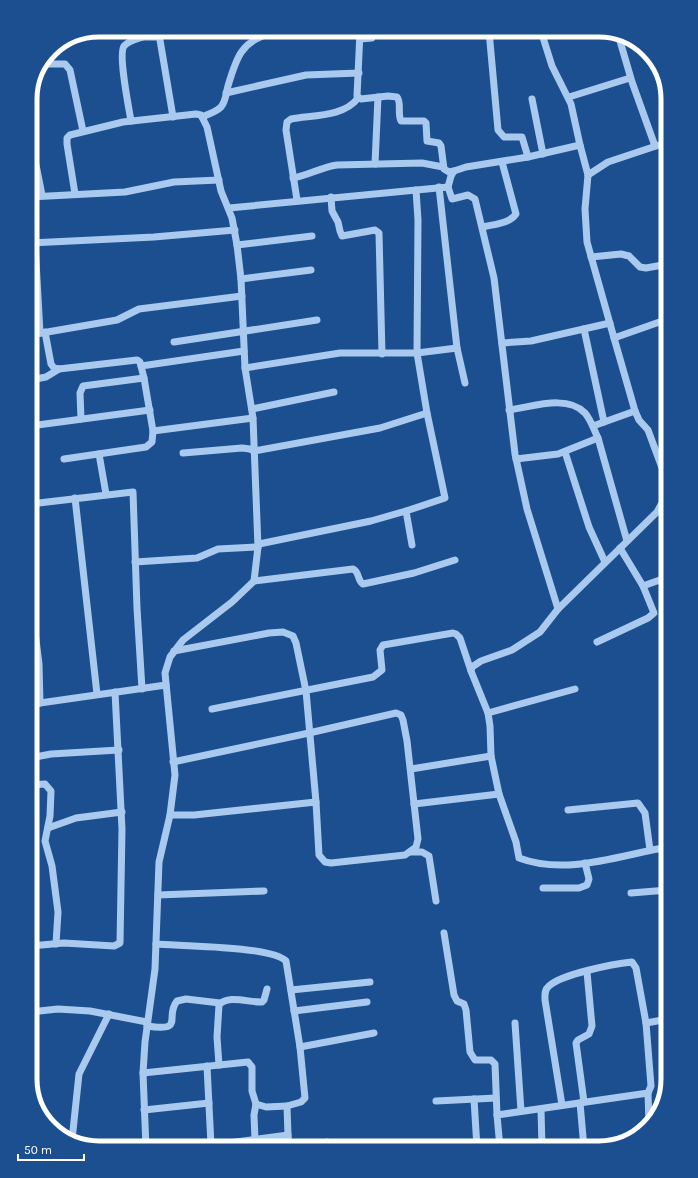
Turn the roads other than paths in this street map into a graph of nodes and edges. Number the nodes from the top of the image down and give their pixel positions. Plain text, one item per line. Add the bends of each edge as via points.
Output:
1 (139, 37) edge
2 (157, 37) edge
3 (251, 37) edge
4 (360, 37) edge
5 (490, 37) edge
6 (543, 37) edge
7 (620, 41) dead end
8 (48, 64) edge
9 (359, 73) junction
10 (630, 78) junction
11 (226, 93) junction
12 (378, 97) junction
13 (568, 97) junction
14 (358, 98) junction
15 (532, 99) dead end
16 (173, 117) junction
17 (202, 117) junction
18 (131, 121) junction
19 (83, 131) junction
20 (661, 144) edge
21 (580, 145) junction
22 (655, 146) junction
23 (543, 154) junction
24 (528, 158) junction
25 (502, 162) junction
26 (375, 164) junction
27 (443, 167) junction
28 (37, 170) edge
29 (454, 171) junction
30 (588, 175) junction
31 (293, 178) junction
32 (219, 180) junction
33 (439, 187) junction
34 (448, 187) junction
35 (416, 190) junction
36 (75, 194) junction
37 (42, 195) junction
38 (37, 196) edge
39 (331, 197) junction
40 (296, 200) junction
41 (229, 208) junction
42 (483, 227) junction
43 (235, 230) junction
44 (312, 236) dead end
45 (37, 243) edge
46 (237, 245) junction
47 (592, 257) junction
48 (661, 265) edge
49 (311, 270) dead end
50 (241, 278) junction
51 (37, 284) edge
52 (242, 296) junction
53 (316, 320) dead end
54 (661, 321) edge
55 (610, 323) junction
56 (584, 329) junction
57 (243, 331) junction
58 (43, 333) junction
59 (37, 334) edge
60 (614, 338) junction
61 (174, 342) dead end
62 (502, 343) junction
63 (457, 348) junction
64 (244, 351) junction
65 (417, 353) junction
66 (382, 354) junction
67 (141, 366) junction
68 (245, 368) junction
69 (59, 369) junction
70 (144, 378) junction
71 (37, 379) edge
72 (465, 383) dead end
73 (334, 392) dead end
74 (252, 409) junction
75 (150, 410) junction
76 (509, 410) junction
77 (635, 411) junction
78 (427, 413) junction
79 (253, 418) junction
80 (81, 419) junction
81 (604, 422) junction
82 (37, 425) edge
83 (593, 426) junction
84 (153, 430) junction
85 (598, 438) junction
86 (254, 451) junction
87 (565, 452) junction
88 (183, 453) dead end
89 (99, 454) junction
90 (64, 458) dead end
91 (516, 459) junction
92 (661, 463) edge
93 (106, 494) junction
94 (75, 498) junction
95 (37, 503) edge
96 (661, 506) edge
97 (406, 511) junction
98 (627, 541) junction
99 (412, 545) dead end
100 (259, 546) junction
101 (620, 548) junction
102 (455, 560) dead end
103 (135, 562) junction
104 (605, 562) junction
105 (661, 580) edge
106 (254, 581) junction
107 (643, 586) junction
108 (558, 609) junction
109 (597, 642) dead end
110 (37, 648) edge
111 (174, 651) junction
112 (471, 672) junction
113 (166, 685) junction
114 (142, 689) junction
115 (575, 689) dead end
116 (306, 691) junction
117 (115, 692) junction
118 (97, 694) junction
119 (40, 703) junction
120 (37, 704) edge
121 (212, 709) dead end
122 (488, 712) junction
123 (309, 733) junction
124 (119, 750) junction
125 (491, 756) junction
126 (37, 757) edge
127 (173, 762) junction
128 (411, 769) junction
129 (37, 785) edge
130 (499, 794) junction
131 (316, 802) junction
132 (414, 804) junction
133 (568, 810) dead end
134 (122, 812) junction
135 (170, 815) junction
136 (48, 828) junction
137 (661, 848) edge
138 (650, 850) junction
139 (410, 852) junction
140 (585, 863) junction
141 (542, 888) dead end
142 (264, 891) dead end
143 (661, 891) edge
144 (631, 893) dead end
145 (158, 895) junction
146 (436, 901) dead end
147 (444, 933) dead end
148 (56, 944) junction
149 (156, 944) junction
150 (37, 945) edge
151 (587, 972) junction
152 (370, 982) dead end
153 (267, 989) dead end
154 (291, 990) junction
155 (367, 1002) dead end
156 (220, 1003) junction
157 (294, 1011) junction
158 (37, 1012) edge
159 (109, 1014) junction
160 (661, 1021) edge
161 (515, 1023) dead end
162 (147, 1024) junction
163 (646, 1024) junction
164 (374, 1033) dead end
165 (300, 1047) junction
166 (219, 1065) junction
167 (207, 1066) junction
168 (143, 1073) junction
169 (648, 1093) junction
170 (496, 1098) junction
171 (474, 1099) junction
172 (436, 1101) dead end
173 (208, 1103) junction
174 (582, 1103) junction
175 (256, 1104) junction
176 (562, 1105) junction
177 (287, 1106) junction
178 (541, 1109) junction
179 (144, 1110) junction
180 (520, 1111) junction
181 (497, 1115) junction
182 (649, 1116) edge
183 (73, 1135) edge
184 (288, 1135) junction
185 (255, 1140) junction
186 (146, 1141) edge
187 (211, 1141) edge
188 (246, 1141) edge
189 (288, 1141) edge
190 (477, 1141) edge
191 (499, 1141) edge
192 (542, 1141) edge
193 (584, 1141) edge

1 - 18 street via 124,45 122,49 122,68
2 - 16 street via 160,40
3 - 11 street via 240,54
4 - 9 street
5 - 24 street via 498,130 504,137 522,137
6 - 13 street via 554,71
7 - 10 street
8 - 19 street via 65,64 70,70
9 - 11 street via 306,75
9 - 14 street via 356,94
10 - 13 street
10 - 22 street
11 - 17 street via 220,108
12 - 14 street
12 - 26 street
12 - 27 street via 399,98 401,120 426,123 427,141 439,143 441,146
13 - 21 street
14 - 31 street via 352,106 339,111 291,119 287,122
15 - 23 street
16 - 17 street via 196,114
16 - 18 street
17 - 32 street via 207,127
18 - 19 street
19 - 36 street via 67,138
20 - 22 street
21 - 23 street
21 - 30 street
22 - 30 street via 608,162
23 - 24 street
24 - 25 street
25 - 29 street
25 - 42 street via 516,214 507,221
26 - 27 street via 422,163
26 - 31 street via 328,166
27 - 29 street via 446,172
28 - 37 street
29 - 34 street
30 - 47 street via 585,209 587,242
31 - 40 street
32 - 36 street via 174,182 125,192
32 - 41 street
33 - 34 street
33 - 35 street
33 - 63 street
34 - 42 street via 452,199 468,195 475,199
35 - 39 street
35 - 65 street
36 - 37 street
37 - 38 street
39 - 40 street
39 - 66 street via 332,211 342,236 375,230 380,233
40 - 41 street
41 - 43 street
42 - 62 street via 494,278
43 - 45 street
43 - 46 street
44 - 46 street
46 - 50 street
47 - 48 street via 621,254 629,256 640,267
47 - 55 street
49 - 50 street
50 - 52 street
51 - 58 street
52 - 57 street
52 - 58 street via 139,309 117,320
53 - 57 street
54 - 60 street
55 - 56 street
55 - 60 street
56 - 62 street via 531,342
56 - 81 street
57 - 61 street
57 - 64 street
58 - 59 street
58 - 69 street via 51,364
60 - 77 street
62 - 76 street
63 - 65 street
63 - 72 street
64 - 67 street
64 - 68 street
65 - 66 street
65 - 78 street
66 - 68 street via 340,353
67 - 69 street via 137,360 130,360
67 - 70 street
68 - 74 street
69 - 71 street via 46,377
70 - 75 street
70 - 80 street via 83,386 80,393
73 - 74 street
74 - 79 street
75 - 80 street
75 - 84 street
76 - 83 street via 560,402 584,412
76 - 91 street
77 - 81 street
77 - 92 street via 641,424 648,430
78 - 86 street via 380,428
78 - 97 street via 445,498
79 - 84 street
79 - 86 street
80 - 82 street
81 - 83 street
83 - 85 street
84 - 89 street via 152,442 146,447
85 - 87 street
85 - 98 street
86 - 88 street via 242,448
86 - 100 street
87 - 91 street
87 - 104 street via 589,527
89 - 90 street
89 - 93 street
91 - 108 street via 527,509
93 - 94 street
93 - 103 street via 133,492
94 - 95 street
94 - 118 street
96 - 98 street via 658,512
97 - 99 street
97 - 100 street
98 - 101 street
100 - 103 street via 218,549 198,558
100 - 106 street
101 - 104 street
101 - 107 street
102 - 106 street via 414,573 363,584 357,571 353,569
103 - 114 street
104 - 108 street
105 - 107 street
106 - 111 street via 232,602 183,640
107 - 109 street via 654,610 652,616
108 - 112 street via 540,632 502,655 475,664
110 - 119 street
111 - 113 street via 165,673
111 - 116 street via 269,633 289,633 296,643
112 - 116 street via 460,638 453,633 383,645 380,650 382,670 376,676
112 - 122 street
113 - 114 street
113 - 127 street
114 - 117 street
115 - 122 street
116 - 121 street
116 - 123 street
117 - 118 street
117 - 124 street
118 - 119 street
119 - 120 street
122 - 125 street
123 - 127 street
123 - 128 street via 396,712 403,720
123 - 131 street
124 - 126 street
124 - 134 street
125 - 128 street
125 - 130 street
127 - 135 street via 174,790
128 - 132 street
129 - 136 street via 45,784 50,788
130 - 132 street
130 - 140 street via 519,858 552,866
131 - 135 street via 194,815
131 - 139 street via 318,848 325,862 389,857
132 - 139 street via 418,839 416,847
133 - 138 street via 638,802 645,813
134 - 136 street via 76,818
134 - 148 street via 120,943 114,946
135 - 145 street via 160,856
136 - 148 street via 46,849 52,866 58,912
137 - 138 street
138 - 140 street
139 - 146 street via 422,852 429,856
140 - 141 street via 589,879 587,885 579,888
142 - 145 street
143 - 144 street
145 - 149 street
147 - 170 street via 454,995 457,1001 464,1004 466,1010 470,1052 475,1060 491,1060 495,1064
148 - 150 street
149 - 154 street via 275,954 286,960
149 - 162 street
151 - 163 street via 627,962 635,964
151 - 174 street via 592,1026 589,1034 576,1043
151 - 176 street via 556,982 545,992
152 - 154 street
153 - 156 street via 262,1002 230,1000
154 - 157 street
155 - 157 street
156 - 162 street via 180,1000 175,1003 170,1025 164,1027
156 - 166 street via 217,1009
157 - 165 street
158 - 159 street via 75,1009
159 - 162 street
159 - 183 street via 79,1074
160 - 163 street
161 - 180 street
162 - 168 street
163 - 169 street via 651,1086
164 - 165 street
165 - 177 street via 305,1098 301,1102
166 - 167 street
166 - 175 street via 244,1062 251,1064
167 - 168 street
167 - 173 street
168 - 179 street
169 - 174 street
169 - 182 street
170 - 171 street
170 - 181 street
171 - 172 street
171 - 190 street
173 - 179 street
173 - 187 street
174 - 176 street
174 - 193 street
175 - 177 street via 266,1107
175 - 185 street
176 - 178 street
177 - 184 street
178 - 180 street
178 - 192 street
179 - 186 street
180 - 181 street
181 - 191 street
184 - 185 street
184 - 189 street
185 - 188 street

